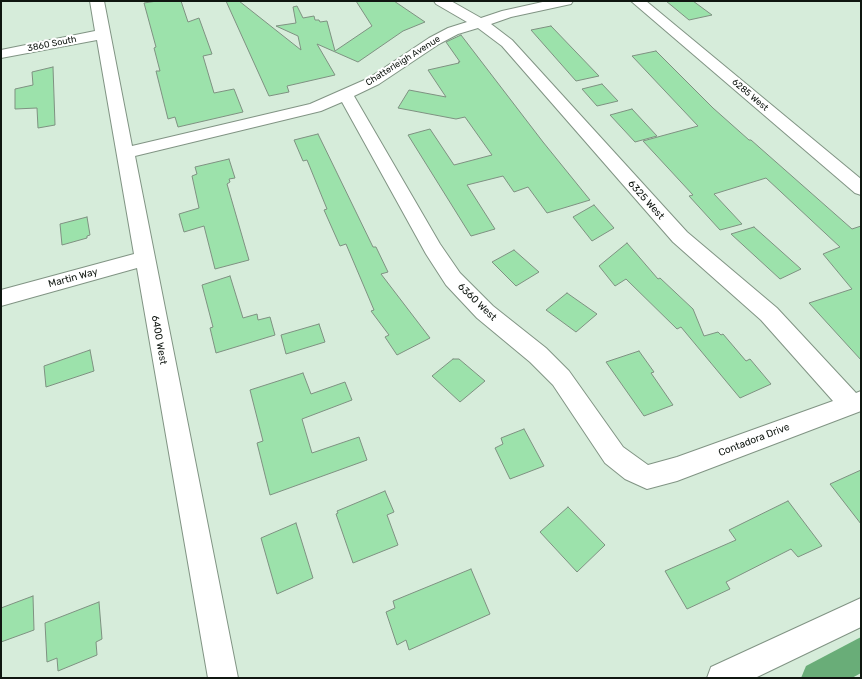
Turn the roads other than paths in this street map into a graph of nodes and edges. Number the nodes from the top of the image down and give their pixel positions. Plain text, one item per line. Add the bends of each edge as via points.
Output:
1 (97, 1) edge
2 (441, 1) edge
3 (566, 1) edge
4 (638, 1) edge
5 (476, 22) junction
6 (103, 34) junction
7 (1, 54) edge
8 (346, 95) junction
9 (125, 153) junction
10 (861, 189) edge
11 (144, 259) junction
12 (1, 298) edge
13 (856, 403) edge
14 (647, 477) joint
15 (861, 612) edge
16 (223, 678) edge
17 (722, 678) edge

1 - 6 street, 6400 West
2 - 5 street, 6325 West
3 - 5 street, Chatterleigh Avenue
4 - 10 street, 6285 West
5 - 8 street, Chatterleigh Avenue via 434,41 387,74
5 - 13 street, 6325 West via 490,29 507,43 668,225 701,257 769,314
6 - 7 street, 3860 South
6 - 9 street, 6400 West
8 - 9 street, Chatterleigh Avenue via 304,111
8 - 14 street, 6360 West via 433,249 453,279 485,312 538,355 560,378 614,455 634,472
9 - 11 street, 6400 West
11 - 12 street, Martin Way
11 - 16 street, 6400 West
13 - 14 street, Contadora Drive via 677,469
15 - 17 street

